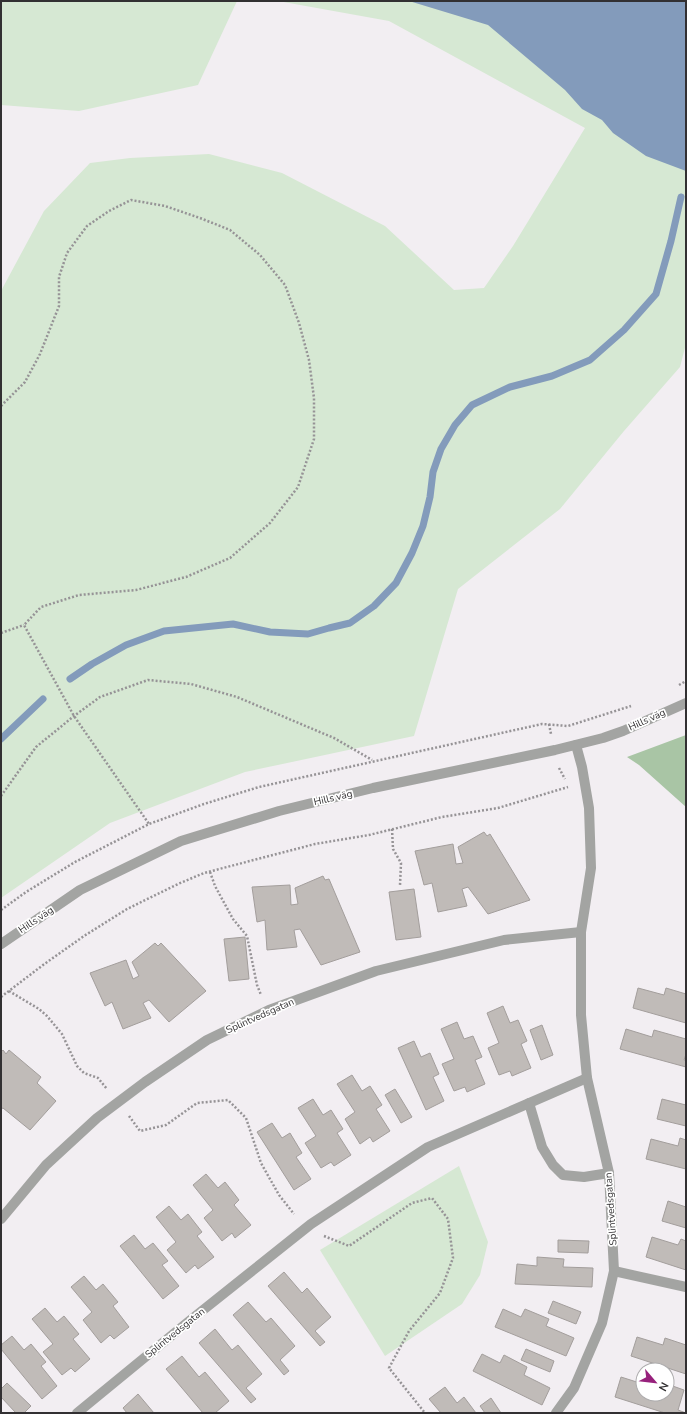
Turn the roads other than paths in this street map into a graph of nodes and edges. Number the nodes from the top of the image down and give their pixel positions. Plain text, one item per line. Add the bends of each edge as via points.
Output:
1 (686, 703) edge
2 (576, 745) junction
3 (581, 932) junction
4 (1, 944) edge
5 (587, 1078) junction
6 (529, 1103) junction
7 (609, 1173) junction
8 (1, 1219) edge
9 (614, 1271) junction
10 (686, 1286) edge
11 (77, 1413) edge
12 (556, 1413) edge

1 - 2 street, Hills väg via 623,731
2 - 3 street, Splintvedsgatan via 589,808 591,868
2 - 4 street, Hills väg via 373,788 279,811 181,841 80,890
3 - 5 street, Splintvedsgatan via 581,1015
3 - 8 street, Splintvedsgatan via 504,940 376,972 269,1010 207,1040 97,1118 46,1165
5 - 6 street, Splintvedsgatan
5 - 7 street, Splintvedsgatan
6 - 7 street via 542,1147 563,1175 584,1177
6 - 11 street, Splintvedsgatan via 428,1147 305,1229
7 - 9 street, Splintvedsgatan
9 - 10 street
9 - 12 street, Splintvedsgatan via 602,1323 574,1388

